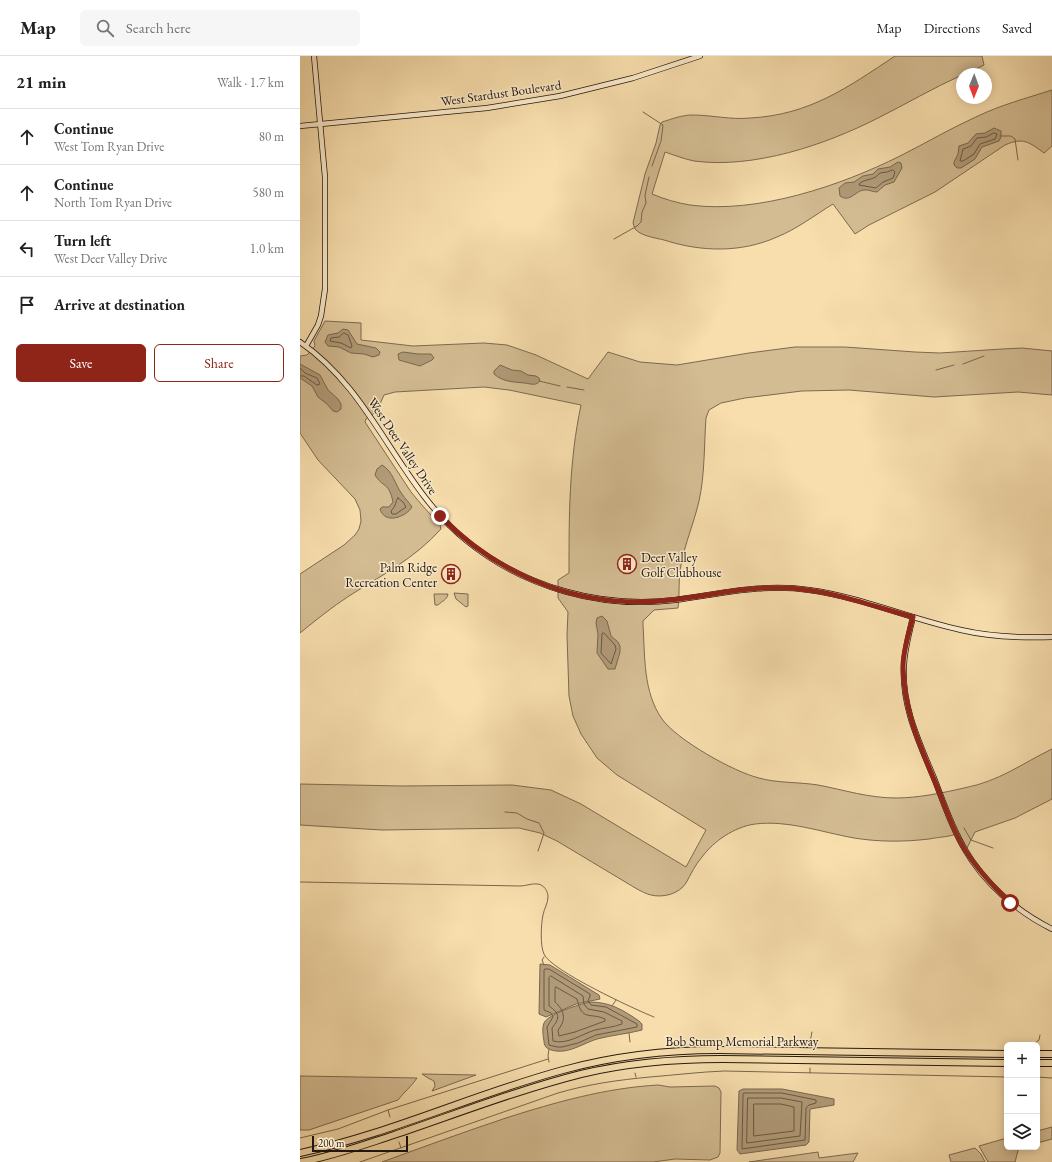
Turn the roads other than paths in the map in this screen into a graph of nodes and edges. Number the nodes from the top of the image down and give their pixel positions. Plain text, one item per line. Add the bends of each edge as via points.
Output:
1 (314, 56) edge
2 (700, 56) edge
3 (320, 124) junction
4 (300, 126) edge
5 (300, 342) edge
6 (306, 346) junction
7 (913, 617) junction
8 (1052, 637) edge
9 (1052, 929) edge
10 (1004, 1054) edge
11 (1040, 1054) edge
12 (1052, 1054) edge
13 (1004, 1063) edge
14 (1040, 1063) edge
15 (1052, 1063) edge
16 (300, 1153) edge
17 (301, 1162) edge

1 - 3 street
2 - 3 street, West Stardust Boulevard via 633,78 560,96 488,108
3 - 4 street, West Stardust Boulevard
3 - 6 street via 326,206 324,298 318,325
5 - 6 street, West Deer Valley Drive
6 - 7 street, West Deer Valley Drive via 333,369 358,398 410,479 440,516 479,551 514,572 559,590 622,602 652,602 749,588 806,589
7 - 8 street, West Deer Valley Drive via 980,634
7 - 9 street via 903,665 908,709 917,738 957,834 983,875 1010,903
10 - 16 highway, Bob Stump Memorial Parkway via 711,1050 638,1055 550,1073 362,1136
11 - 12 highway
13 - 17 highway, Bob Stump Memorial Parkway via 710,1059 639,1064 549,1083 356,1148
14 - 15 highway

